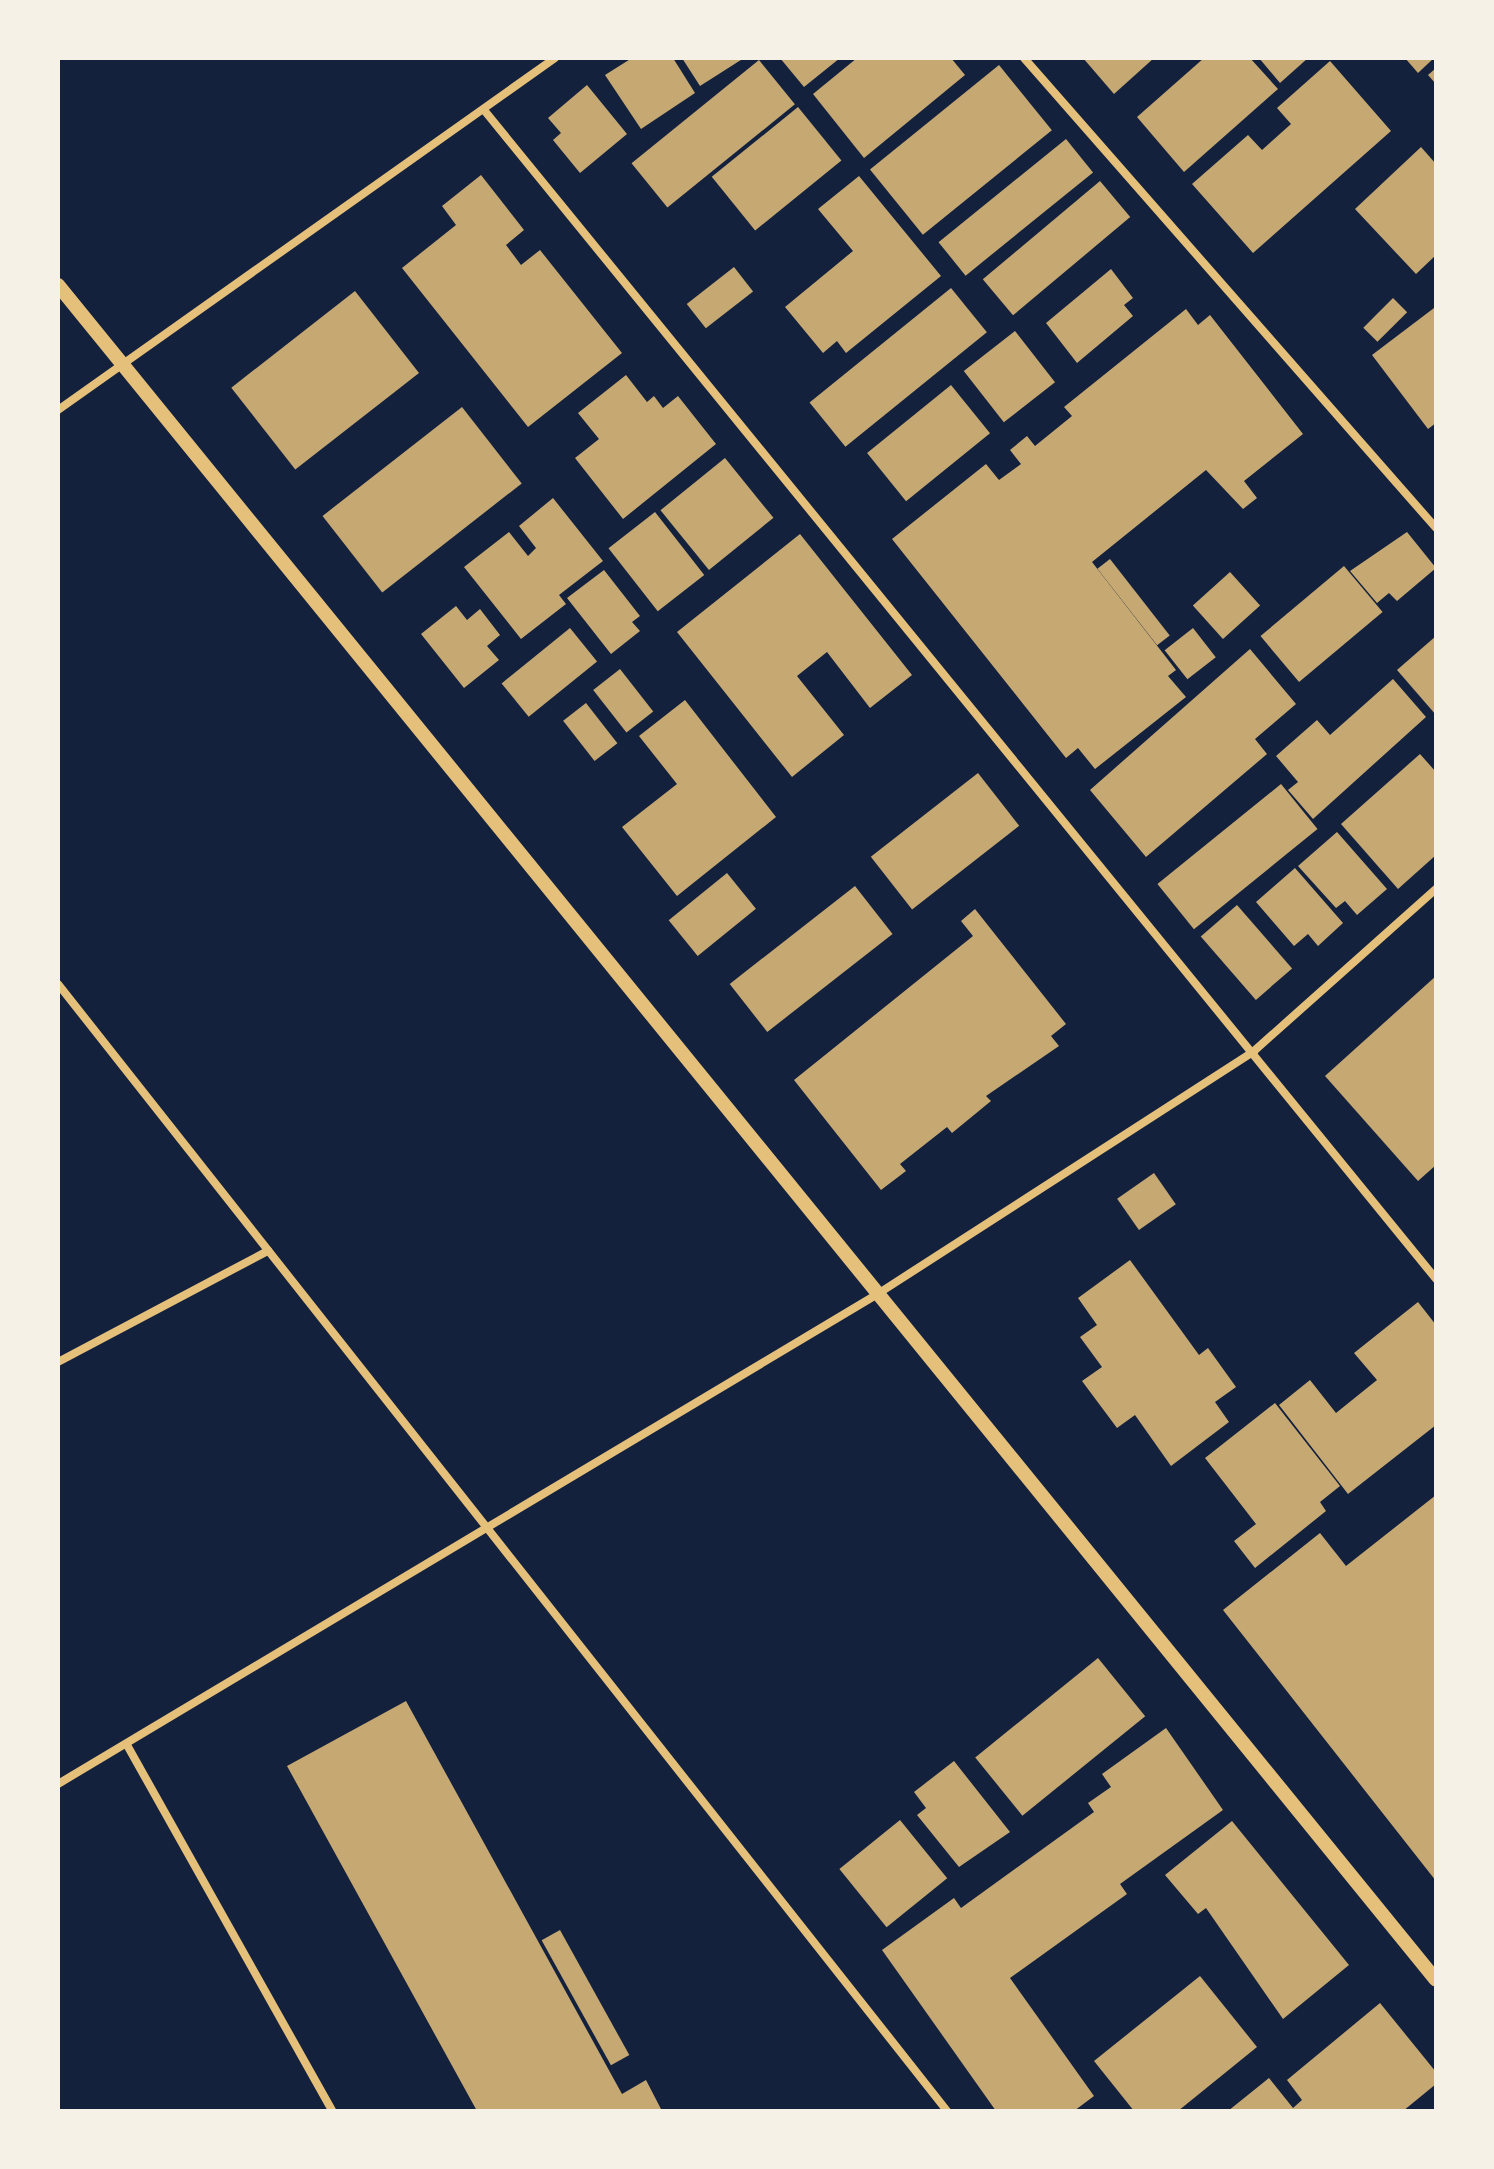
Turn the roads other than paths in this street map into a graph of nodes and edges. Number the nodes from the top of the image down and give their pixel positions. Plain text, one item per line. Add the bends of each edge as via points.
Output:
1 (555, 58) edge
2 (1024, 58) edge
3 (484, 110) junction
4 (58, 285) edge
5 (123, 365) junction
6 (58, 410) edge
7 (1436, 528) edge
8 (1436, 889) edge
9 (58, 984) edge
10 (1254, 1051) junction
11 (268, 1251) junction
12 (1436, 1279) edge
13 (876, 1295) junction
14 (58, 1362) edge
15 (488, 1529) junction
16 (127, 1745) junction
17 (58, 1784) edge
18 (1436, 1980) edge
19 (332, 2111) edge
20 (947, 2111) edge

1 - 3 street
2 - 7 street
3 - 5 street
3 - 10 street
4 - 5 street
5 - 6 street
5 - 13 street
8 - 10 street
9 - 11 street
10 - 12 street
10 - 13 street
11 - 14 street
11 - 15 street
13 - 15 street
13 - 18 street
15 - 16 street
15 - 20 street
16 - 17 street
16 - 19 street

